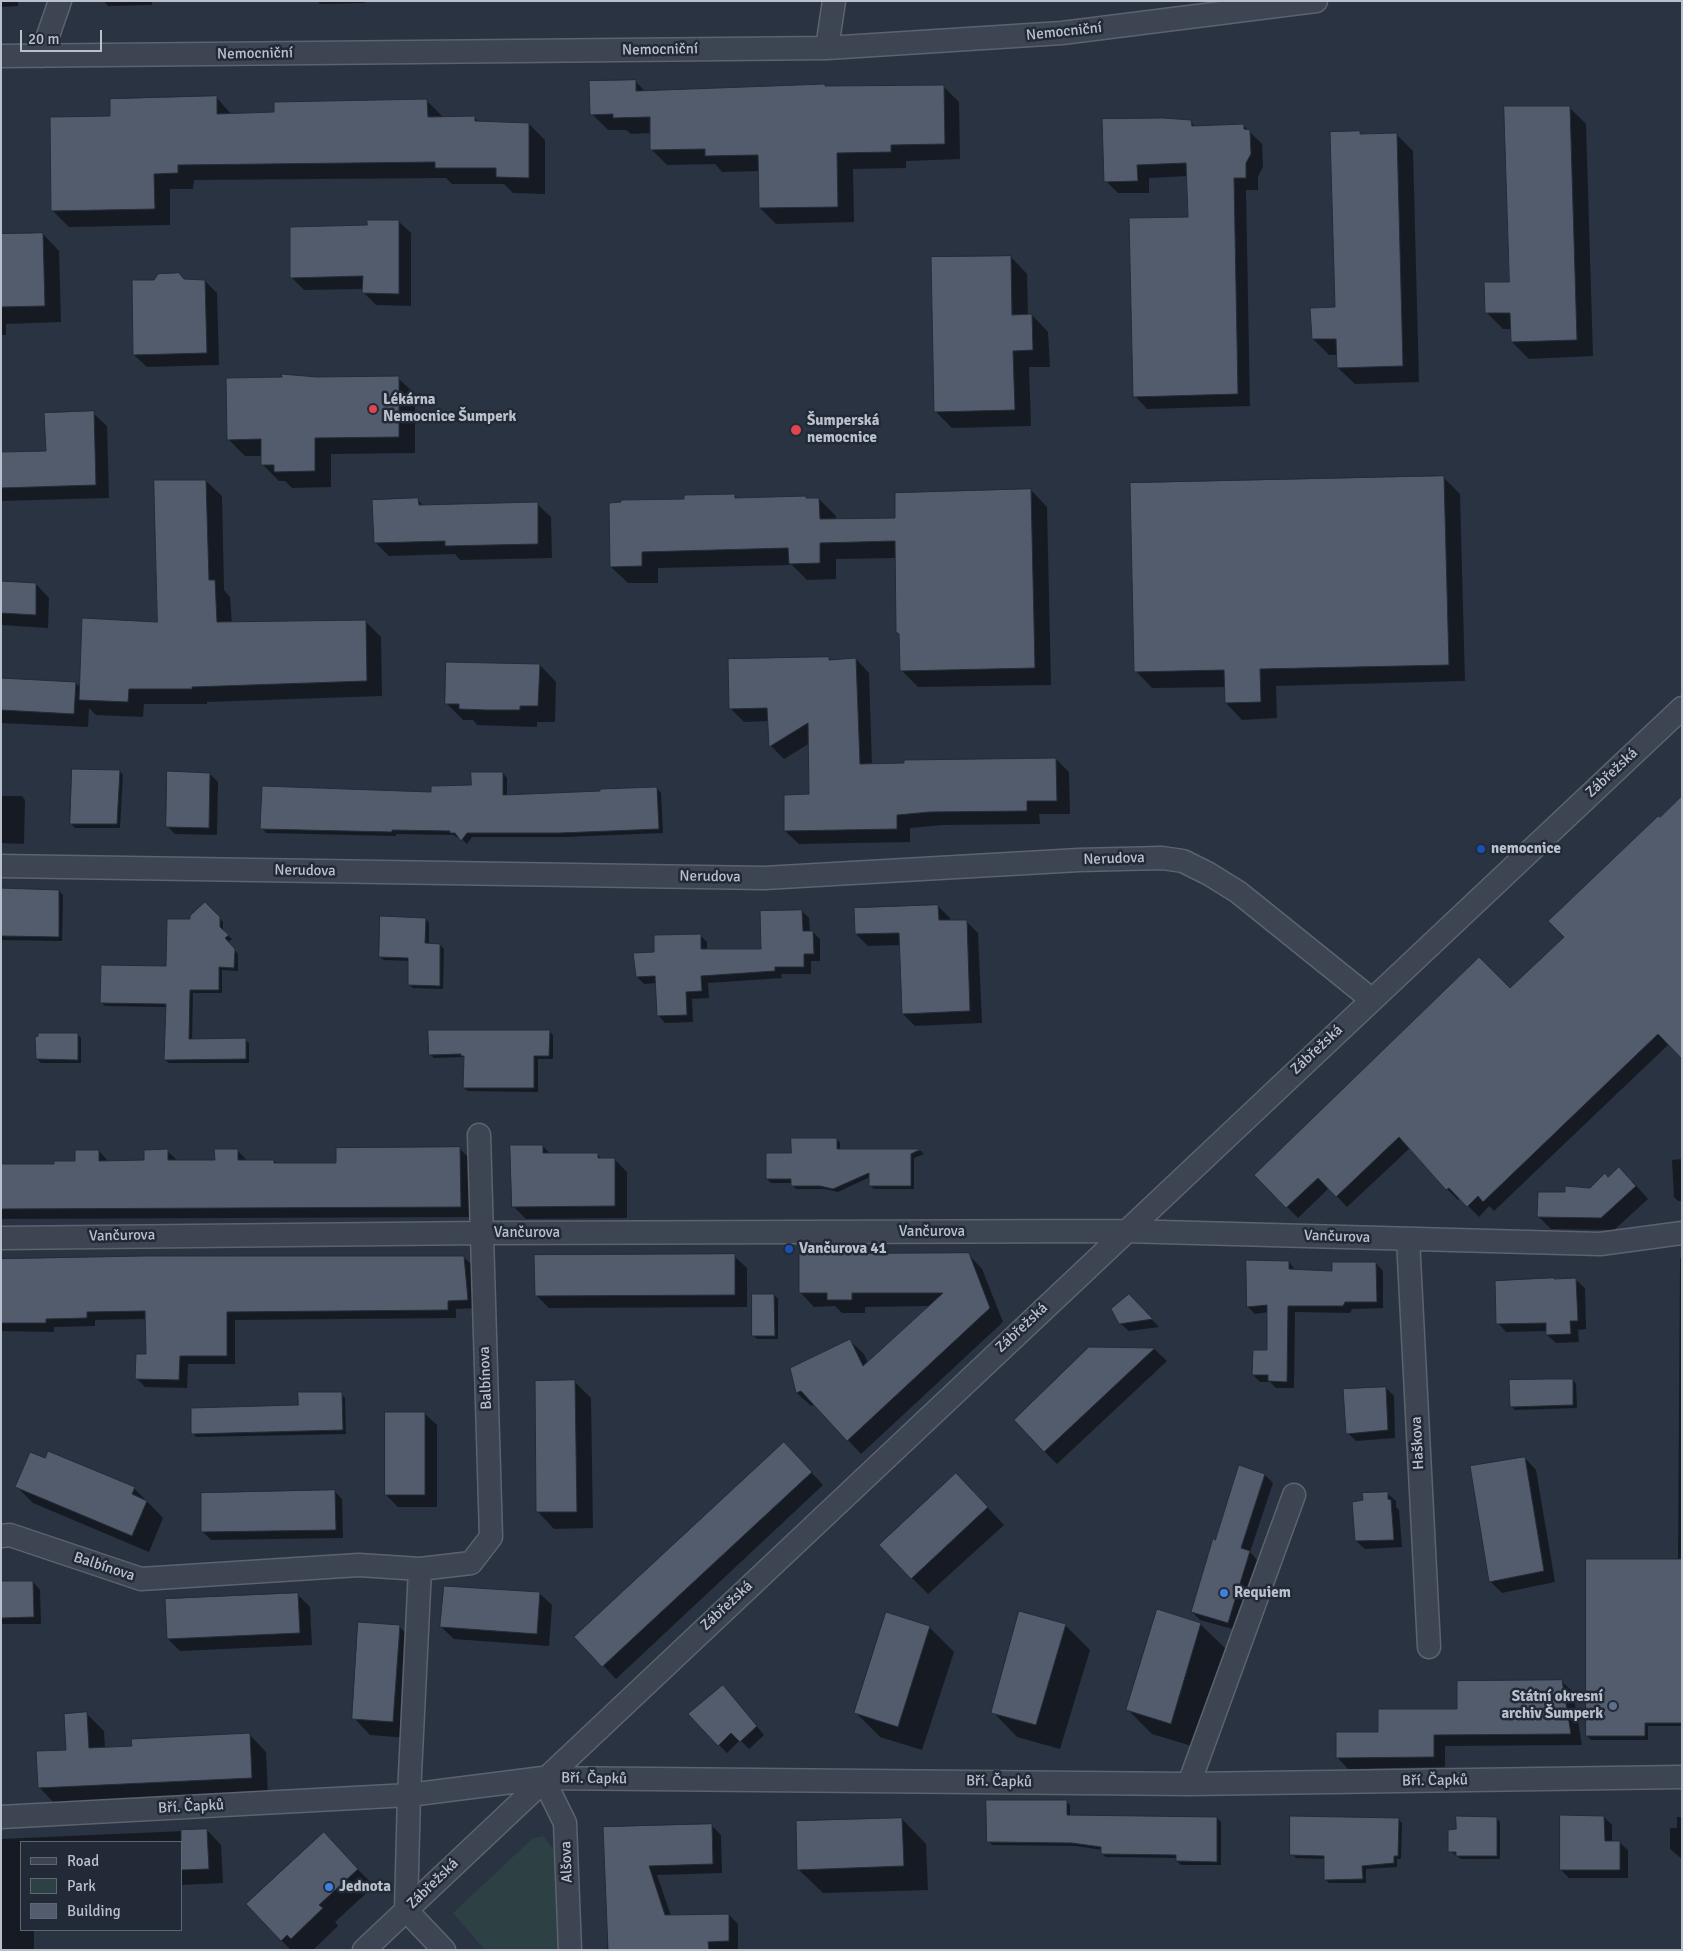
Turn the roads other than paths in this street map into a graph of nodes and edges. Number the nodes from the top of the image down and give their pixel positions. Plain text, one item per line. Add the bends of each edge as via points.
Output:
1 (60, 1) edge
2 (834, 1) edge
3 (1316, 1) edge
4 (827, 48) junction
5 (1, 56) edge
6 (41, 56) junction
7 (1682, 708) edge
8 (1, 866) edge
9 (1371, 999) junction
10 (479, 1135) dead end
11 (1124, 1231) junction
12 (482, 1233) junction
13 (1682, 1233) edge
14 (1, 1238) edge
15 (1408, 1239) junction
16 (1294, 1495) dead end
17 (1, 1536) edge
18 (420, 1569) junction
19 (1428, 1647) dead end
20 (1682, 1777) edge
21 (543, 1778) junction
22 (1189, 1784) junction
23 (409, 1795) junction
24 (1, 1817) edge
25 (406, 1910) junction
26 (364, 1950) edge
27 (444, 1950) edge
28 (570, 1950) edge

1 - 6 street
2 - 4 street
3 - 4 street, Nemocniční via 1062,33
4 - 6 street, Nemocniční
5 - 6 street, Nemocniční
7 - 9 street, Zábřežská
8 - 9 street, Nerudova via 764,878 1162,858 1182,861 1238,892
9 - 11 street, Zábřežská
10 - 12 street, Balbínova
11 - 12 street, Vančurova
11 - 15 street, Vančurova
11 - 21 street, Zábřežská
12 - 14 street, Vančurova
12 - 18 street, Balbínova via 491,1537 470,1563
13 - 15 street, Vančurova via 1600,1244
15 - 19 street, Haškova
16 - 22 street
17 - 18 street, Balbínova via 10,1535 142,1579 359,1565
18 - 23 street
20 - 22 street, Bří. Čapků
21 - 22 street, Bří. Čapků
21 - 23 street, Bří. Čapků
21 - 25 street, Zábřežská
21 - 28 street, Alšova via 565,1823
23 - 24 street, Bří. Čapků
23 - 25 street
25 - 26 street, Zábřežská
25 - 27 street

